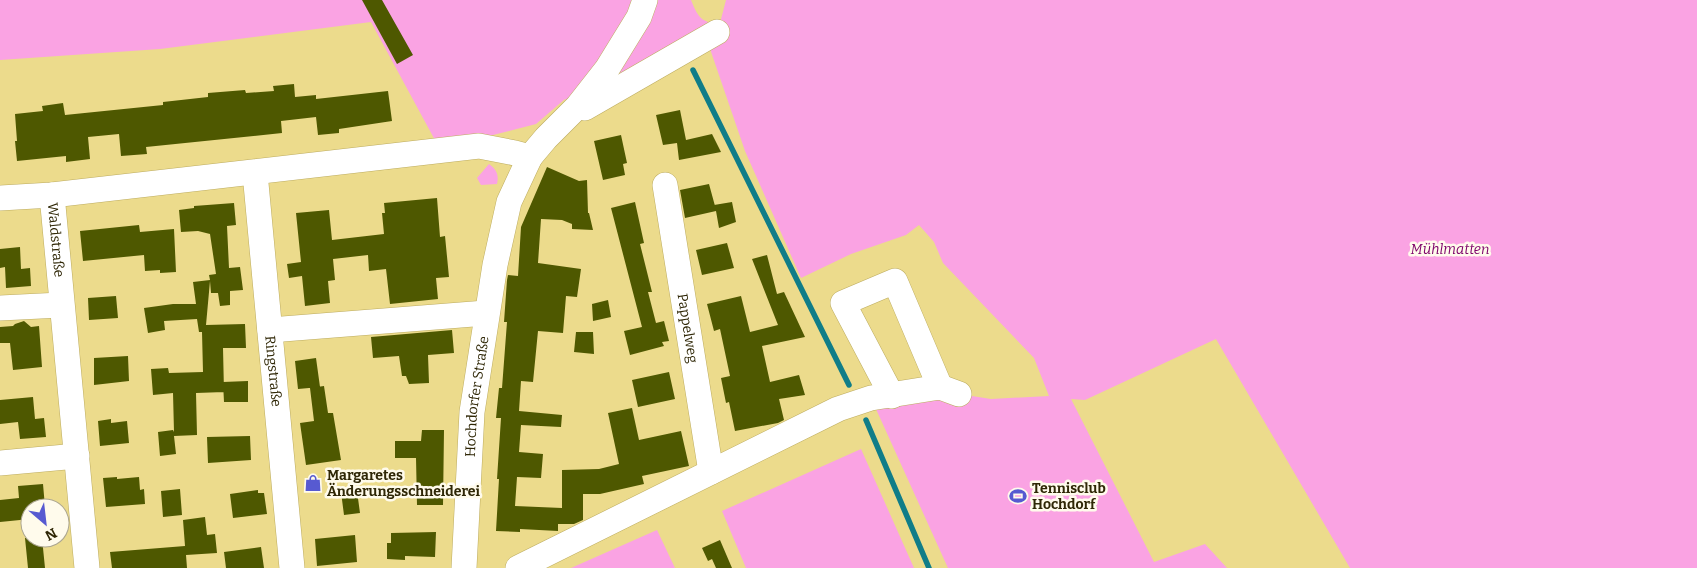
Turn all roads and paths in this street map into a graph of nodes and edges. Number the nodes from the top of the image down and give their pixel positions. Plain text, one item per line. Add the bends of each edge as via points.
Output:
1 (645, 0) edge
2 (716, 32) dead end
3 (578, 106) junction
4 (530, 157) junction
5 (255, 173) junction
6 (665, 185) dead end
7 (52, 196) junction
8 (0, 198) edge
9 (61, 305) junction
10 (0, 308) edge
11 (486, 313) junction
12 (270, 330) junction
13 (892, 396) junction
14 (77, 456) junction
15 (0, 463) edge
16 (711, 472) junction
17 (88, 568) edge
18 (292, 568) edge
19 (464, 568) edge
20 (518, 568) edge

1 - 3 street, Hochdorfer Straße via 622,46
2 - 3 street, Hochdorfer Straße via 585,108
3 - 4 street, Hochdorfer Straße
4 - 5 street via 479,146
4 - 11 street, Hochdorfer Straße via 509,202
5 - 7 street
5 - 12 street, Ringstraße
6 - 16 street, Pappelweg
7 - 8 street, Waldstraße
7 - 9 street, Waldstraße
9 - 10 street
9 - 14 street, Waldstraße
11 - 12 street, Hochdorfer Straße
11 - 19 street, Hochdorfer Straße via 472,412
12 - 18 street, Ringstraße
13 - 13 street via 950,390 895,281 843,303
13 - 16 street via 871,398 838,410
14 - 15 street
14 - 17 street, Waldstraße
16 - 20 street

